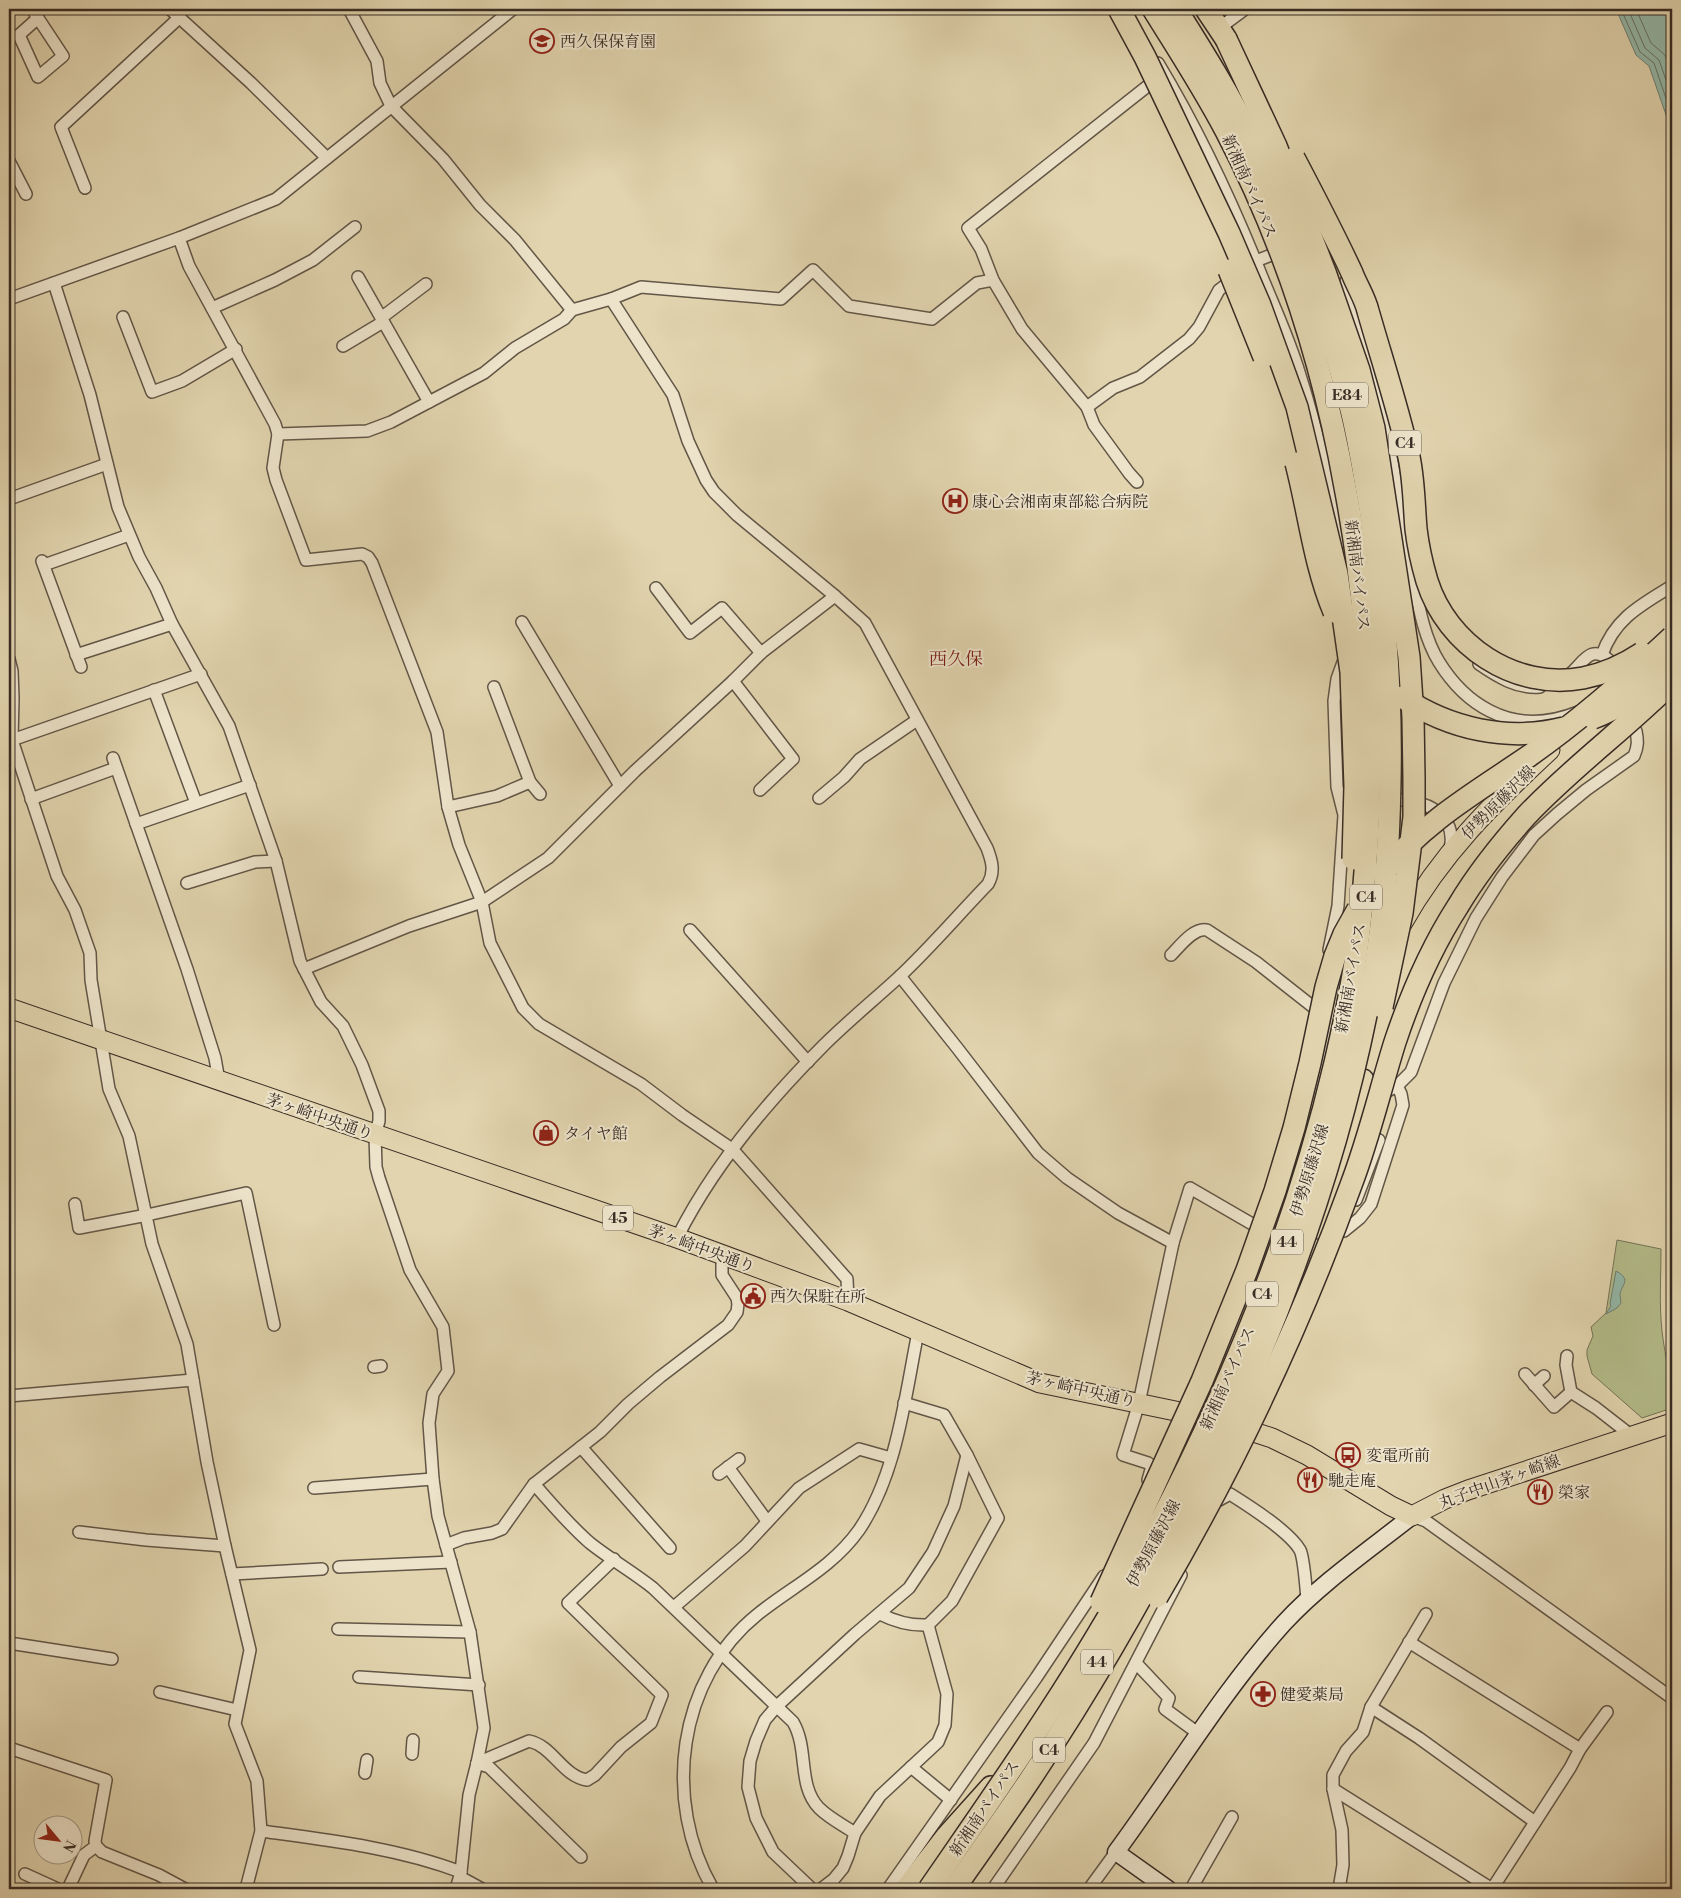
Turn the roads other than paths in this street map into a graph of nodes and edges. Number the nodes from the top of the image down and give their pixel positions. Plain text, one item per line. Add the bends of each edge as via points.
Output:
1 (170, 9) edge
2 (349, 9) edge
3 (513, 9) edge
4 (1119, 9) edge
5 (1124, 9) edge
6 (1153, 9) edge
7 (1176, 9) edge
8 (1206, 9) edge
9 (1211, 9) edge
10 (1245, 9) edge
11 (35, 14) edge
12 (180, 17) junction
13 (1224, 32) junction
14 (1164, 73) junction
15 (1164, 97) junction
16 (391, 106) junction
17 (327, 158) junction
18 (9, 161) edge
19 (85, 188) dead end
20 (26, 194) dead end
21 (355, 227) dead end
22 (1329, 232) junction
23 (179, 238) junction
24 (1256, 261) junction
25 (358, 277) dead end
26 (993, 280) junction
27 (54, 283) junction
28 (426, 284) dead end
29 (9, 299) edge
30 (611, 299) junction
31 (212, 308) junction
32 (572, 310) junction
33 (123, 317) dead end
34 (382, 320) junction
35 (343, 346) dead end
36 (236, 349) junction
37 (428, 402) junction
38 (1087, 408) junction
39 (278, 434) junction
40 (107, 464) junction
41 (1137, 482) dead end
42 (9, 499) edge
43 (1400, 513) junction
44 (1337, 523) junction
45 (129, 535) junction
46 (1672, 586) edge
47 (1415, 587) junction
48 (656, 588) dead end
49 (835, 596) junction
50 (522, 622) dead end
51 (172, 624) junction
52 (1672, 629) edge
53 (1672, 637) edge
54 (1355, 638) junction
55 (761, 653) junction
56 (76, 656) junction
57 (9, 659) edge
58 (1672, 664) edge
59 (80, 667) dead end
60 (1672, 673) edge
61 (201, 674) junction
62 (733, 682) junction
63 (1672, 682) edge
64 (494, 688) dead end
65 (154, 690) junction
66 (1600, 703) junction
67 (917, 720) junction
68 (1636, 731) dead end
69 (11, 742) edge
70 (530, 782) junction
71 (250, 784) junction
72 (620, 786) junction
73 (1547, 789) junction
74 (760, 790) dead end
75 (540, 794) dead end
76 (819, 798) dead end
77 (31, 799) junction
78 (196, 803) junction
79 (448, 807) junction
80 (1380, 815) junction
81 (136, 824) junction
82 (1534, 835) junction
83 (1449, 853) junction
84 (276, 861) junction
85 (187, 883) dead end
86 (482, 902) junction
87 (690, 930) dead end
88 (1171, 955) dead end
89 (304, 969) junction
90 (900, 976) junction
91 (9, 1008) edge
92 (1317, 1010) junction
93 (101, 1040) junction
94 (808, 1062) junction
95 (219, 1081) junction
96 (1397, 1086) junction
97 (1365, 1102) junction
98 (1325, 1116) junction
99 (375, 1135) junction
100 (1376, 1139) dead end
101 (732, 1149) junction
102 (74, 1204) dead end
103 (147, 1215) junction
104 (1259, 1228) junction
105 (1344, 1231) junction
106 (677, 1238) junction
107 (1174, 1243) junction
108 (1308, 1250) junction
109 (722, 1256) junction
110 (1273, 1279) junction
111 (848, 1301) junction
112 (274, 1325) dead end
113 (918, 1332) junction
114 (1268, 1342) junction
115 (1290, 1352) junction
116 (1567, 1356) dead end
117 (1282, 1371) dead end
118 (1524, 1374) dead end
119 (1544, 1376) dead end
120 (193, 1380) junction
121 (1534, 1385) junction
122 (1571, 1392) junction
123 (9, 1396) edge
124 (904, 1403) junction
125 (1139, 1403) junction
126 (1220, 1421) junction
127 (1672, 1422) edge
128 (1632, 1436) junction
129 (581, 1447) junction
130 (967, 1455) junction
131 (891, 1458) junction
132 (739, 1459) dead end
133 (434, 1479) junction
134 (534, 1484) junction
135 (1196, 1487) junction
136 (314, 1488) dead end
137 (1219, 1500) junction
138 (1412, 1516) junction
139 (767, 1521) junction
140 (79, 1532) dead end
141 (446, 1545) junction
142 (225, 1546) junction
143 (670, 1548) dead end
144 (614, 1559) junction
145 (451, 1562) junction
146 (339, 1567) dead end
147 (322, 1569) dead end
148 (232, 1574) junction
149 (1106, 1574) junction
150 (1130, 1586) junction
151 (1307, 1600) junction
152 (674, 1608) junction
153 (880, 1614) junction
154 (1426, 1614) dead end
155 (928, 1625) junction
156 (338, 1629) dead end
157 (470, 1632) junction
158 (1409, 1642) junction
159 (9, 1643) edge
160 (721, 1654) junction
161 (112, 1660) dead end
162 (1136, 1664) junction
163 (359, 1677) dead end
164 (478, 1685) junction
165 (160, 1692) dead end
166 (1672, 1698) edge
167 (776, 1706) junction
168 (1371, 1707) junction
169 (237, 1710) junction
170 (1607, 1712) dead end
171 (1199, 1734) junction
172 (1041, 1736) junction
173 (413, 1740) dead end
174 (9, 1748) edge
175 (1580, 1749) junction
176 (412, 1754) dead end
177 (367, 1760) dead end
178 (477, 1763) junction
179 (911, 1767) junction
180 (366, 1773) dead end
181 (1334, 1788) junction
182 (951, 1800) junction
183 (1232, 1817) dead end
184 (1536, 1822) junction
185 (261, 1831) junction
186 (855, 1832) junction
187 (987, 1841) junction
188 (96, 1846) junction
189 (1116, 1852) junction
190 (582, 1857) dead end
191 (25, 1874) dead end
192 (460, 1874) junction
193 (915, 1887) edge
194 (58, 1889) edge
195 (68, 1889) edge
196 (185, 1889) edge
197 (246, 1889) edge
198 (456, 1889) edge
199 (482, 1889) edge
200 (712, 1889) edge
201 (812, 1889) edge
202 (821, 1889) edge
203 (888, 1889) edge
204 (934, 1889) edge
205 (948, 1889) edge
206 (954, 1889) edge
207 (967, 1889) edge
208 (993, 1889) edge
209 (1089, 1889) edge
210 (1168, 1889) edge
211 (1191, 1889) edge
212 (1339, 1889) edge
213 (1492, 1889) edge

1 - 12 street
2 - 16 street via 377,61 380,83
3 - 16 street
4 - 15 highway, bridge
5 - 14 street
6 - 80 highway, 新湘南バイパス / E84, bridge via 1226,131 1263,211 1302,312 1334,423 1366,626 1369,702
7 - 80 highway, 新湘南バイパス / E84, bridge via 1254,143 1304,260 1348,398 1357,435 1382,595 1389,672 1391,750
8 - 13 highway
9 - 13 street
10 - 13 street
11 - 11 street via 19,35 38,77 63,56
12 - 17 street
12 - 19 street via 61,126
13 - 22 street via 1247,67
13 - 52 highway, C4, bridge via 1247,67 1368,308 1409,459 1420,556 1432,595 1454,632 1484,657 1513,672 1564,680 1604,673 1624,664
13 - 108 highway, bridge via 1276,146 1359,370 1374,428 1404,620 1413,717 1414,817 1402,913 1378,1029 1347,1139
14 - 24 street via 1233,206
14 - 26 street via 968,228 981,249
15 - 58 highway, bridge via 1180,164 1237,290 1282,404 1326,591 1343,630 1364,661 1392,690 1426,712 1470,728 1518,734 1562,729 1598,717 1645,688
15 - 98 highway, bridge via 1229,233 1280,360 1297,407 1337,574 1351,672 1355,786 1352,888
16 - 17 street
16 - 32 street via 515,240
17 - 23 street via 276,199
18 - 20 street
21 - 31 street via 313,260
22 - 24 street
22 - 43 street via 1369,358 1389,444
23 - 27 street
23 - 31 street via 189,266
24 - 38 street via 1219,290 1189,339 1140,377 1113,388
24 - 44 street via 1299,372
25 - 34 street
26 - 30 street via 977,283 932,319 849,306 812,270 780,299 641,287
26 - 38 street via 1022,329
27 - 29 street
27 - 40 street via 90,395
28 - 34 street
30 - 32 street
30 - 49 street via 673,395 688,441 714,492 737,516
31 - 36 street
32 - 37 street via 484,373
33 - 36 street via 152,392 182,381
34 - 35 street
34 - 37 street
36 - 39 street via 276,424
37 - 39 street via 366,431
38 - 41 street via 1094,424
39 - 79 street via 273,468 306,560 362,554 372,563 437,732
40 - 42 street
40 - 45 street
43 - 44 street
43 - 47 street
44 - 54 street
45 - 51 street
45 - 56 street via 43,563
46 - 47 street via 1638,606 1616,627 1607,639 1606,658 1589,655 1569,676 1538,688 1510,683 1475,662 1440,629
47 - 66 street via 1438,661 1462,692 1479,705 1520,722 1544,722
48 - 55 street via 690,633 722,608
49 - 55 street
49 - 67 street via 864,623
50 - 72 street
51 - 56 street
51 - 61 street
52 - 66 main road, 伊勢原藤沢線 / 44
53 - 172 highway, C4, bridge via 1561,732 1433,823 1392,862 1344,934 1326,988 1294,1128 1247,1270 1202,1380
54 - 83 street via 1377,664 1382,786 1386,795 1396,800 1434,808 1447,822 1452,836
54 - 92 street via 1337,679 1334,700 1337,787 1344,815 1338,906
55 - 62 street
56 - 59 street
57 - 69 street via 14,698
60 - 73 main road, 伊勢原藤沢線 / 44
61 - 65 street
61 - 71 street via 229,726
62 - 72 street
62 - 74 street via 793,759
63 - 187 highway, C4, bridge via 1527,815 1477,875 1457,906 1422,971 1333,1235 1225,1475 1175,1566 1111,1668 1058,1749
64 - 70 street
65 - 69 street
65 - 78 street
66 - 83 main road, 伊勢原藤沢線 / 44 via 1504,793
67 - 76 street via 860,759
67 - 90 street via 987,848 993,876
68 - 82 street via 1638,741 1634,756 1586,790
69 - 77 street
70 - 75 street
70 - 79 street via 497,796
71 - 78 street
71 - 84 street
72 - 86 street via 548,858
73 - 82 street
73 - 97 main road, 伊勢原藤沢線 / 44 via 1496,842 1450,906 1415,971
77 - 81 street via 114,763
77 - 93 street via 57,876 76,910 90,953
78 - 81 street
79 - 86 street
80 - 172 highway, 新湘南バイパス / C4, bridge via 1344,1022 1328,1093 1295,1204 1268,1279 1223,1389 1173,1495
80 - 187 highway, 新湘南バイパス / C4, bridge via 1382,914 1360,1051 1314,1210 1287,1286 1226,1430 1141,1597 1054,1742
81 - 95 street via 187,969
82 - 96 street via 1476,918 1444,983 1411,1072
83 - 98 main road, 伊勢原藤沢線 / 44 via 1418,894 1381,963 1353,1029
84 - 85 street via 255,862
84 - 89 street
86 - 89 street via 409,926
86 - 101 street via 490,943 523,1008 539,1024 641,1084
87 - 94 street
88 - 92 street via 1196,931 1207,930 1256,962
89 - 99 street via 314,992 343,1026 362,1065 379,1112
90 - 94 street
90 - 107 street via 1038,1153 1067,1178 1118,1213
91 - 93 main road, 茅ヶ崎中央通り / 45
92 - 104 street via 1295,1116
93 - 95 main road, 茅ヶ崎中央通り / 45
93 - 103 street via 109,1088 129,1136
94 - 101 street
95 - 99 main road, 茅ヶ崎中央通り / 45
96 - 97 street
96 - 105 street via 1403,1105 1371,1204
97 - 108 main road, 伊勢原藤沢線 / 44
98 - 110 main road, 伊勢原藤沢線 / 44 via 1298,1209
99 - 106 main road, 茅ヶ崎中央通り / 45
99 - 133 street via 376,1167 410,1270 443,1327 448,1371 433,1394 429,1424
100 - 105 street via 1379,1140 1375,1154
101 - 106 street via 690,1212
101 - 111 street via 847,1279
102 - 103 street via 78,1228
103 - 112 street via 246,1193
103 - 120 street via 152,1244 187,1344
104 - 107 street via 1190,1188
104 - 110 street via 1248,1266
105 - 115 street
106 - 109 main road, 茅ヶ崎中央通り / 45
107 - 125 street
108 - 114 main road, 伊勢原藤沢線 / 44
109 - 111 main road, 茅ヶ崎中央通り / 45
109 - 129 street via 722,1275 738,1304 728,1325 640,1393
110 - 126 main road, 伊勢原藤沢線 / 44
111 - 113 main road, 茅ヶ崎中央通り / 45
113 - 124 street
113 - 125 main road, 茅ヶ崎中央通り / 45 via 1040,1383
114 - 115 street
114 - 126 main road, 伊勢原藤沢線 / 44
115 - 117 street
116 - 122 street
118 - 121 street
119 - 121 street
120 - 123 street
120 - 142 street
121 - 122 street via 1554,1407
122 - 128 street
124 - 130 street via 944,1415
124 - 131 street
125 - 126 main road, 茅ヶ崎中央通り / 45
125 - 149 street via 1123,1455 1148,1463 1152,1466 1151,1473
126 - 135 main road, 伊勢原藤沢線 / 44
126 - 138 main road, 45 via 1272,1438 1307,1454
126 - 150 main road, 伊勢原藤沢線 / 44
127 - 128 main road, 丸子中山茅ヶ崎線
128 - 138 main road, 丸子中山茅ヶ崎線 via 1468,1490
129 - 134 street
129 - 143 street
130 - 153 street via 954,1506 933,1552 909,1588
130 - 155 street via 998,1518 952,1601
131 - 139 street via 859,1449 799,1488
131 - 160 street via 874,1507 840,1553 758,1614 737,1633
132 - 139 street via 723,1471
133 - 136 street
133 - 141 street via 438,1516
134 - 141 street via 502,1529
134 - 144 street via 573,1528
135 - 137 street
135 - 172 main road, 伊勢原藤沢線 / 44 via 1120,1624
137 - 151 street via 1230,1494 1257,1511 1293,1541 1301,1551
137 - 162 street
138 - 151 street
138 - 166 street via 1426,1521
139 - 152 street via 745,1546
140 - 142 street
141 - 145 street
142 - 148 street
144 - 152 street
144 - 178 street via 568,1603 662,1696 651,1722 587,1780 578,1779 537,1743 529,1741
145 - 146 street
145 - 157 street
147 - 148 street
148 - 169 street via 250,1650
149 - 150 street
149 - 182 street
150 - 172 main road, 伊勢原藤沢線 / 44
151 - 171 street via 1255,1657
152 - 160 street
153 - 155 street via 898,1623
153 - 167 street
154 - 158 street
155 - 179 street via 947,1694 945,1725 938,1742
156 - 157 street
157 - 164 street
158 - 168 street
158 - 175 street
159 - 161 street
160 - 167 street
160 - 200 street via 694,1706 686,1734 683,1763 683,1797 689,1828
162 - 171 street via 1170,1698 1164,1709
162 - 208 street via 1094,1743
163 - 164 street
164 - 178 street via 484,1728
165 - 169 street
167 - 186 street via 794,1722 801,1737 805,1777 812,1798 826,1814
167 - 201 street via 765,1720 756,1741 748,1787 756,1818 773,1852
168 - 181 street via 1363,1732 1346,1750 1333,1775
168 - 184 street via 1428,1743
169 - 185 street via 235,1724 257,1780
170 - 175 street
171 - 189 street
172 - 193 highway, 新湘南バイパス / C4, bridge
172 - 204 main road, 伊勢原藤沢線 / 44
172 - 205 main road, 伊勢原藤沢線 / 44
172 - 207 highway
173 - 176 street
174 - 188 street via 106,1780
175 - 184 street
177 - 180 street
178 - 190 street via 489,1767
178 - 192 street via 468,1795
179 - 182 street
179 - 186 street via 880,1796
181 - 212 street via 1342,1830 1343,1865
181 - 213 street
182 - 203 street
183 - 211 street
184 - 213 street
185 - 192 street via 334,1841 436,1863
185 - 197 street
186 - 202 street via 843,1868
187 - 206 highway, 新湘南バイパス / C4, bridge
188 - 195 street via 84,1855
188 - 196 street via 102,1852
189 - 209 street
189 - 210 street
191 - 194 street
192 - 198 street
192 - 199 street

